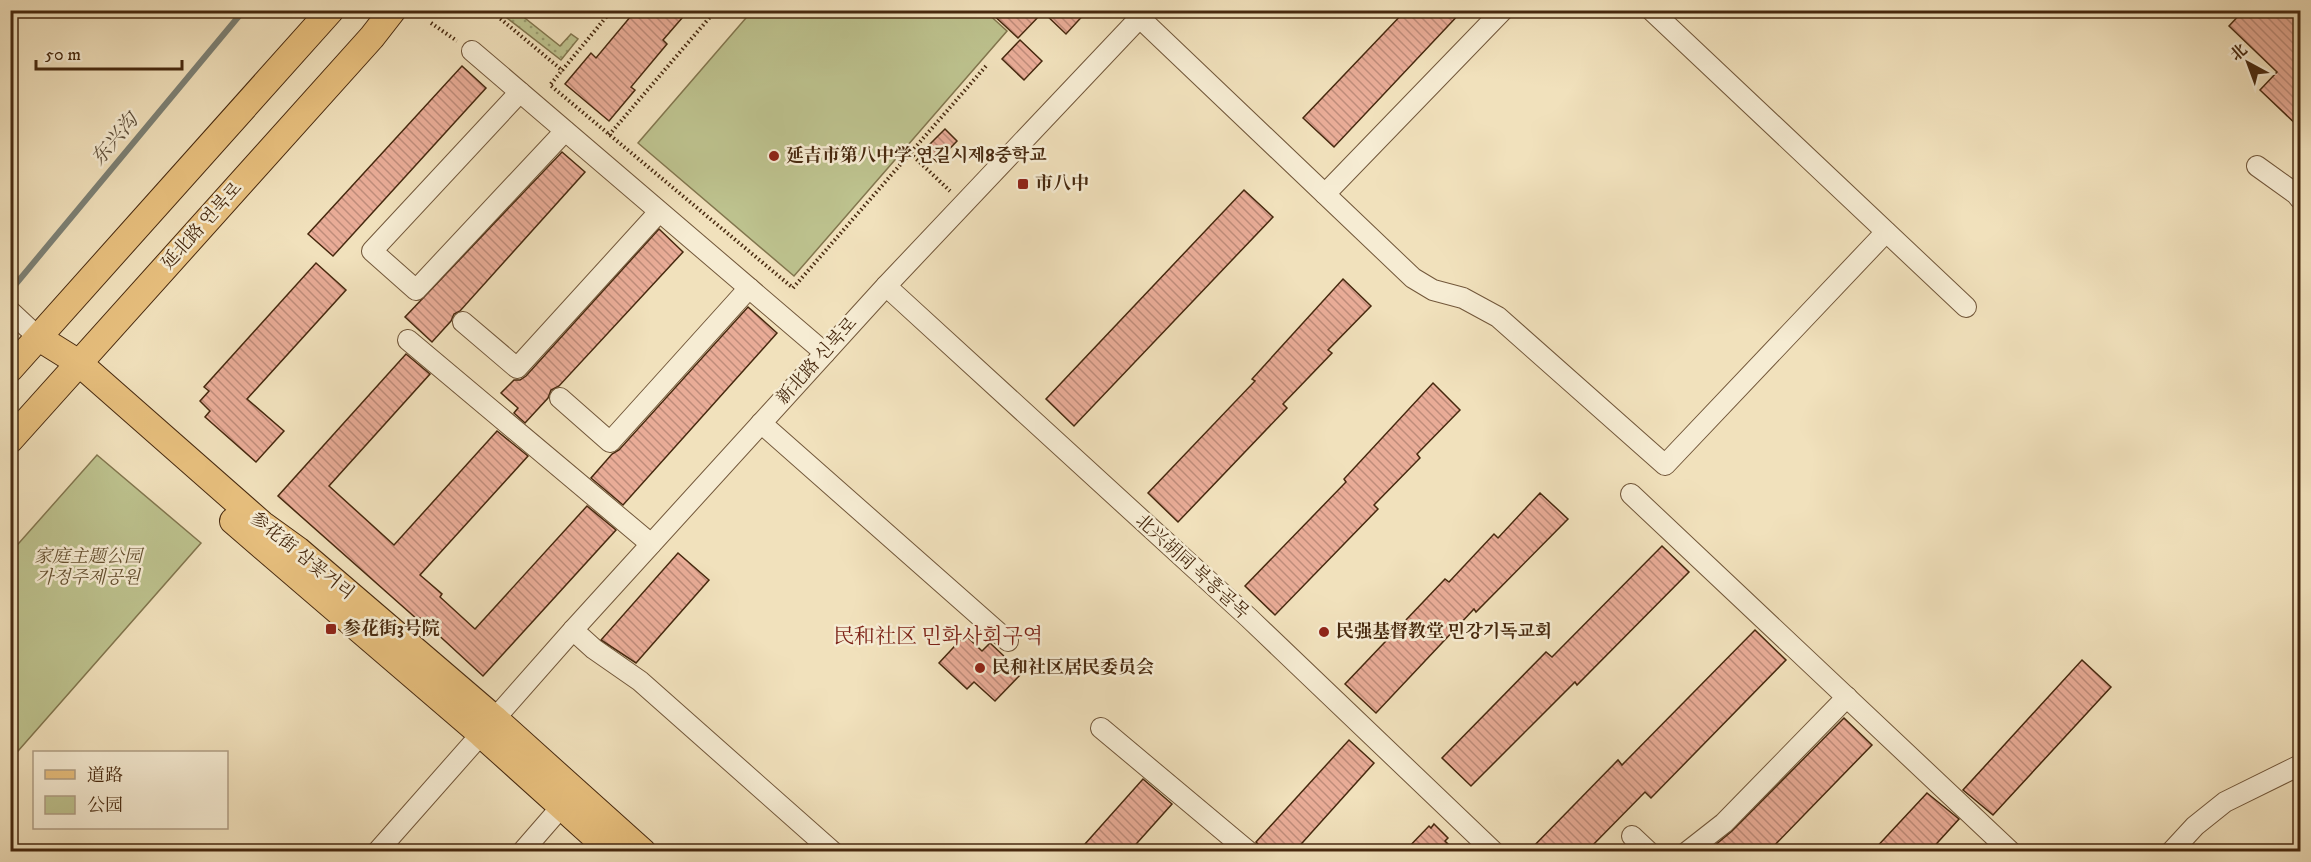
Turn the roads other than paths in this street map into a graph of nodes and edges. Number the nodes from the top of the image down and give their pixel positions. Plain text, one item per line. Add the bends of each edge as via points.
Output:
1 (332, 10) edge
2 (393, 10) edge
3 (1503, 10) edge
4 (1651, 10) edge
5 (1143, 14) edge
6 (472, 51) road end
7 (520, 92) junction
8 (565, 131) junction
9 (2257, 166) dead end
10 (1325, 194) junction
11 (2301, 199) edge
12 (660, 212) junction
13 (1886, 232) junction
14 (886, 286) junction
15 (749, 288) junction
16 (1966, 307) dead end
17 (11, 311) edge
18 (463, 322) dead end
19 (39, 338) junction
20 (408, 340) dead end
21 (825, 353) junction
22 (10, 369) edge
23 (74, 369) junction
24 (560, 398) dead end
25 (761, 423) junction
26 (10, 440) edge
27 (1632, 494) dead end
28 (651, 544) junction
29 (573, 630) junction
30 (1008, 640) dead end
31 (1846, 697) junction
32 (487, 726) junction
33 (1101, 728) dead end
34 (2301, 765) edge
35 (562, 806) junction
36 (1632, 836) dead end
37 (377, 852) edge
38 (522, 852) edge
39 (612, 852) edge
40 (643, 852) edge
41 (833, 852) edge
42 (1249, 852) edge
43 (1494, 852) edge
44 (1649, 852) edge
45 (1687, 852) edge
46 (2011, 852) edge
47 (2171, 852) edge

1 - 19 main road
2 - 23 main road, 延北路 연북로
3 - 10 street
4 - 13 street
5 - 10 street
5 - 14 street, 新北路 신북로
6 - 7 street
7 - 8 street
7 - 8 street via 372,251 416,290
8 - 12 street
9 - 11 street
10 - 13 street via 1413,278 1433,290 1463,298 1498,318 1665,465
12 - 15 street
12 - 18 street via 517,368
13 - 16 street
14 - 21 street, 新北路 신북로
14 - 43 street, 北兴胡同 북흥골목 via 1249,618
15 - 21 street
15 - 24 street via 610,442
17 - 19 street, 参花街 삼꽃거리
19 - 22 main road
19 - 23 main road, 参花街 삼꽃거리
20 - 28 street
21 - 25 street, 新北路 신북로
23 - 26 main road, 延北路 연북로
23 - 32 main road, 参花街 삼꽃거리 via 262,547
25 - 28 street, 新北路 신북로
25 - 30 street
27 - 31 street
28 - 29 street, 新北路 신북로
29 - 32 street, 新北路 신북로
29 - 41 street via 640,681
31 - 45 street via 1724,823
31 - 46 street
32 - 35 main road, 参花街 삼꽃거리
32 - 37 street, 新北路 신북로
32 - 40 main road, 参花街 삼꽃거리
33 - 42 street
34 - 47 street via 2225,802
35 - 38 street
35 - 39 main road, 参花街 삼꽃거리
36 - 44 street

